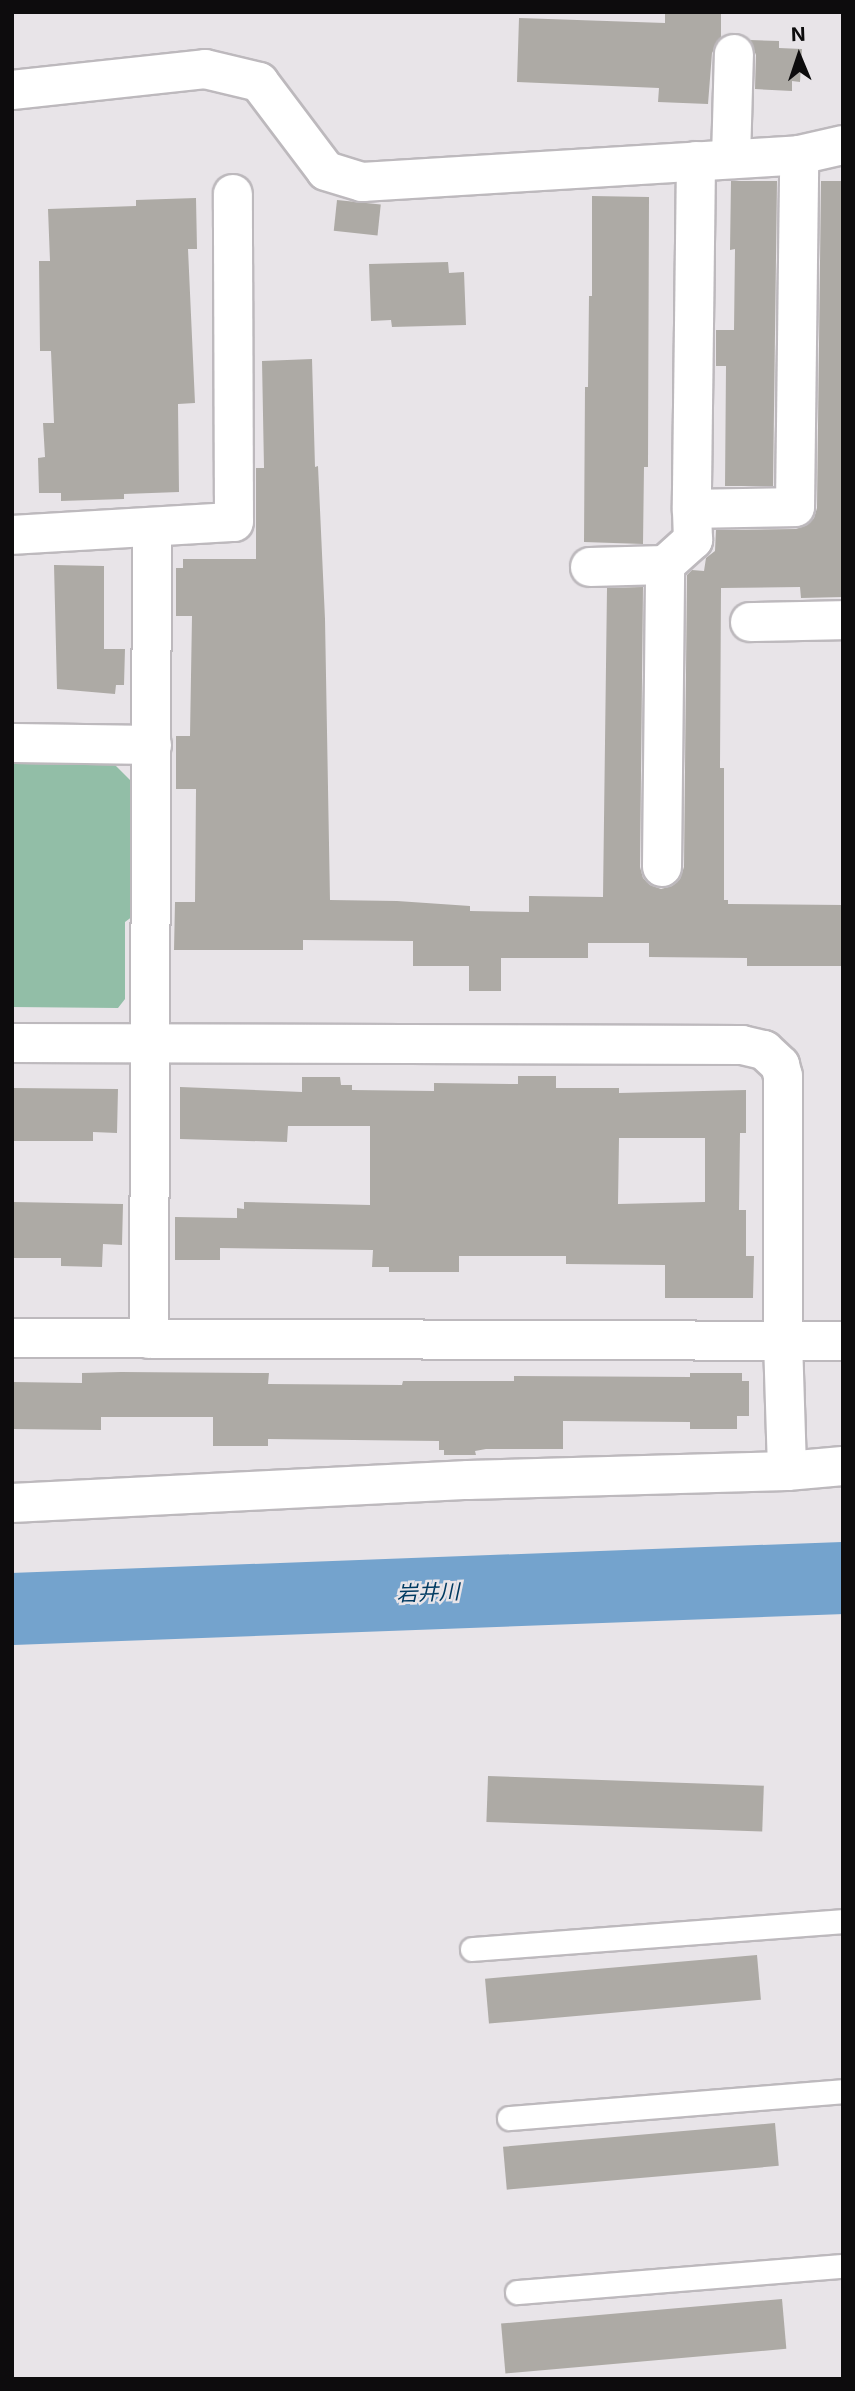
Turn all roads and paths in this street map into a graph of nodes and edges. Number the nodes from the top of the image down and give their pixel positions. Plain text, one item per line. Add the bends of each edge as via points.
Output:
1 (734, 54) dead end
2 (12, 90) edge
3 (843, 145) edge
4 (799, 155) junction
5 (714, 160) junction
6 (233, 194) dead end
7 (692, 509) junction
8 (152, 527) junction
9 (12, 535) edge
10 (664, 565) junction
11 (590, 567) dead end
12 (843, 620) edge
13 (750, 622) dead end
14 (12, 743) edge
15 (152, 745) junction
16 (662, 867) dead end
17 (12, 1043) edge
18 (149, 1044) junction
19 (12, 1338) edge
20 (149, 1339) junction
21 (783, 1342) junction
22 (843, 1342) edge
23 (843, 1466) edge
24 (787, 1471) junction
25 (12, 1503) edge
26 (843, 1921) edge
27 (472, 1949) dead end
28 (843, 2091) edge
29 (509, 2118) dead end
30 (843, 2266) edge
31 (517, 2292) dead end

1 - 5 street
2 - 5 street via 205,69 259,82 326,171 362,182
3 - 4 street
4 - 5 street
4 - 7 street via 795,507
5 - 7 street
6 - 8 street via 234,522
7 - 10 street via 693,540
8 - 9 street
8 - 15 street
10 - 11 street
10 - 16 street
12 - 13 street
14 - 15 street
15 - 18 street
17 - 18 street
18 - 20 street
18 - 21 street via 728,1045 764,1050 773,1056 783,1076
19 - 20 street
20 - 21 street
21 - 22 street
21 - 24 street
23 - 24 street
24 - 25 street via 468,1480
26 - 27 lane
28 - 29 lane
30 - 31 lane

